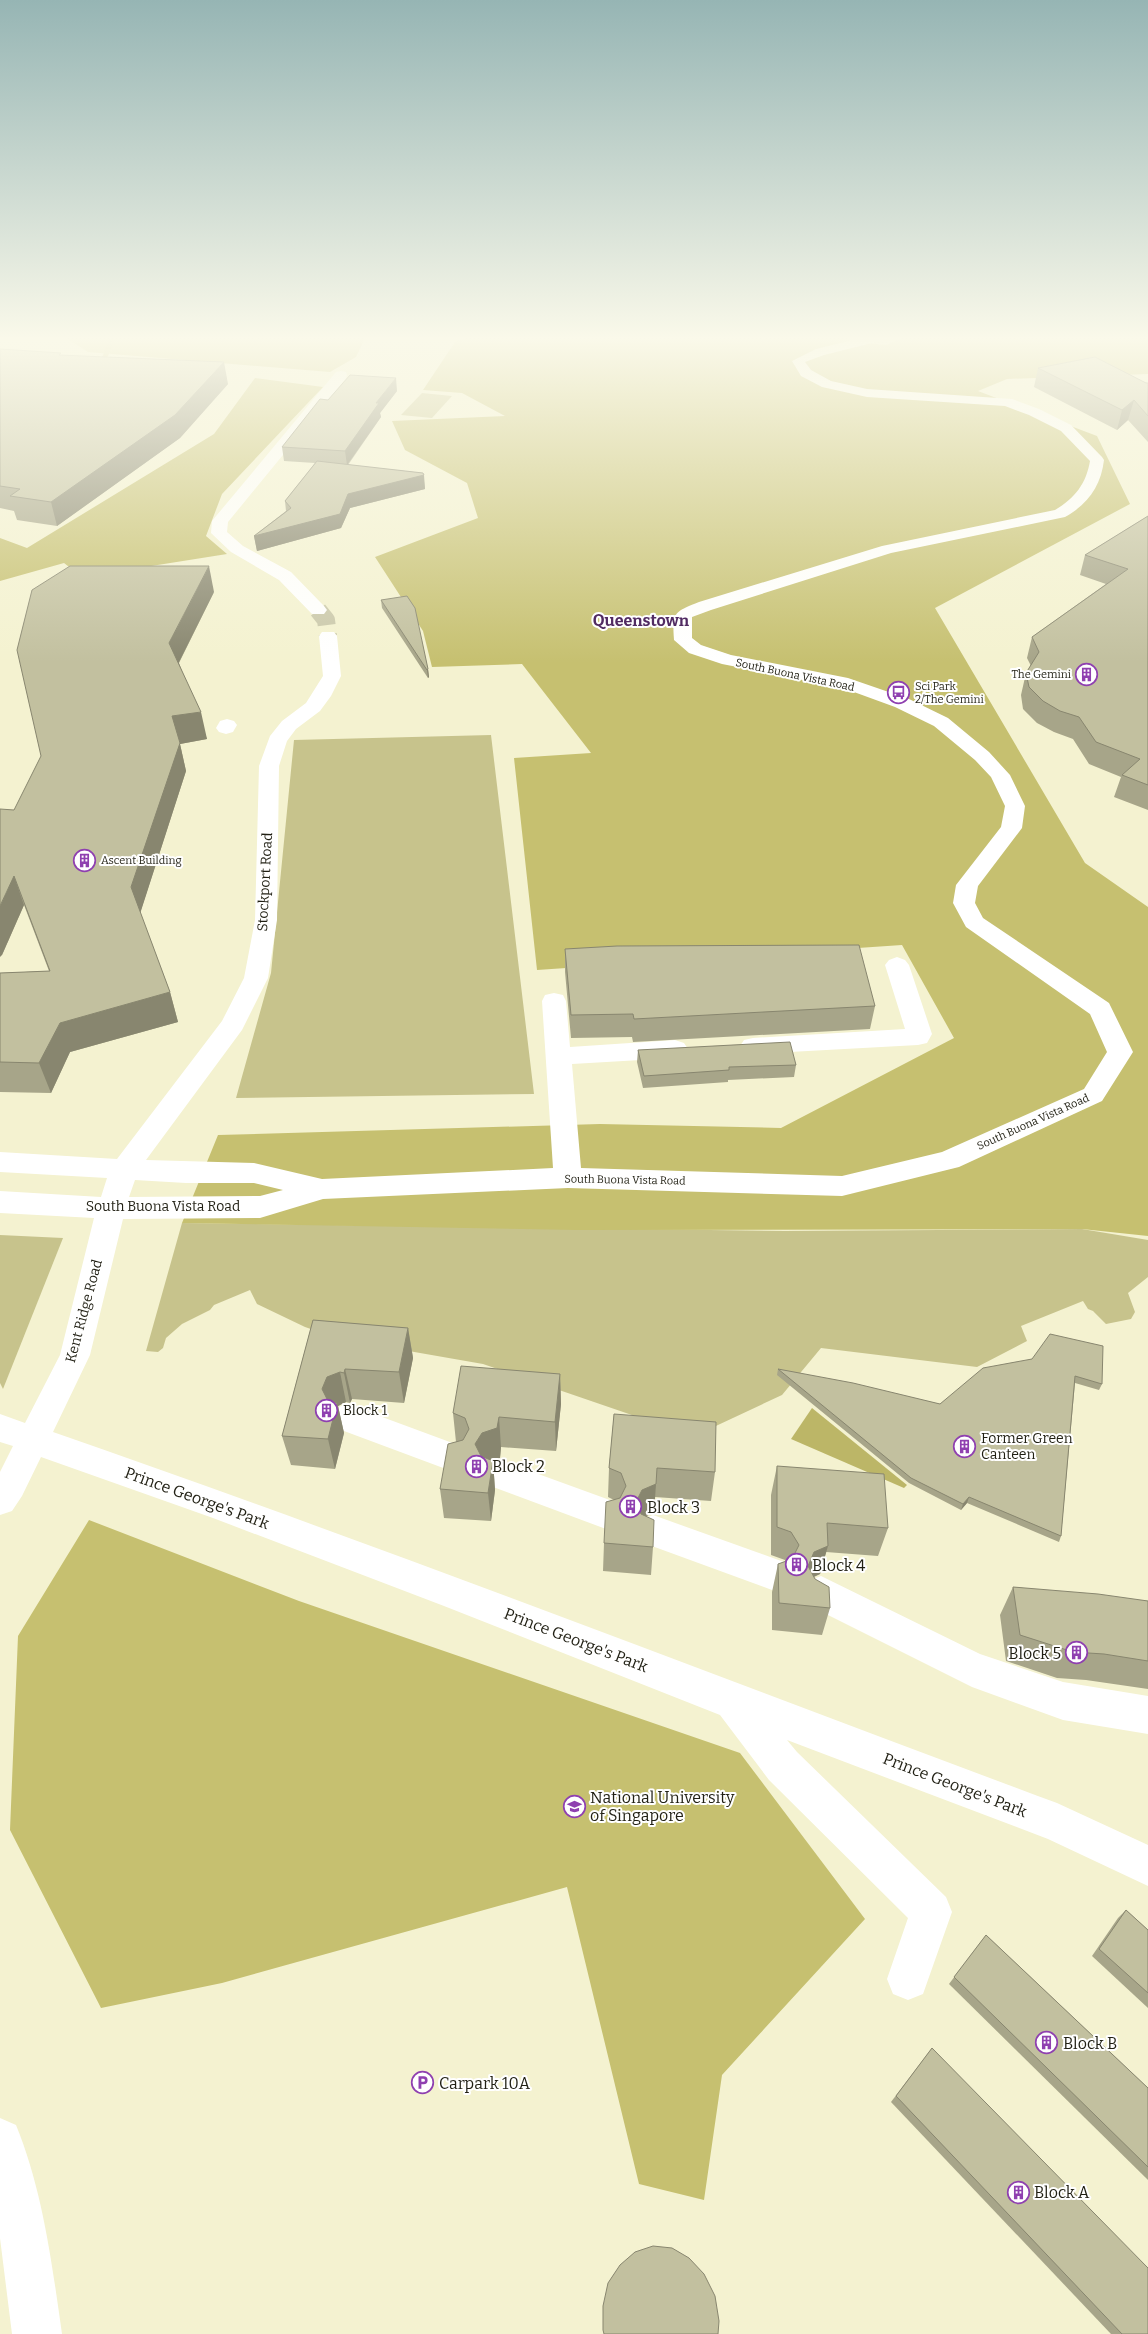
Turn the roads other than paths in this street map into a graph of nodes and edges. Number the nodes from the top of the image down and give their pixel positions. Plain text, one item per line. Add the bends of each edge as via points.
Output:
1 (283, 445) edge
2 (1082, 445) edge
3 (318, 610) tunnel mouth
4 (328, 636) tunnel mouth
5 (897, 965) dead end
6 (554, 1001) dead end
7 (729, 1047) edge
8 (700, 1048) edge
9 (559, 1056) junction
10 (0, 1162) edge
11 (125, 1168) junction
12 (568, 1178) junction
13 (324, 1189) junction
14 (0, 1202) edge
15 (111, 1208) junction
16 (347, 1418) dead end
17 (0, 1428) edge
18 (33, 1439) junction
19 (454, 1458) edge
20 (497, 1474) dead end
21 (0, 1500) edge
22 (606, 1514) edge
23 (653, 1530) edge
24 (772, 1574) dead end
25 (820, 1593) edge
26 (732, 1701) junction
27 (1148, 1715) edge
28 (1148, 1866) edge
29 (908, 1980) dead end
30 (0, 2140) edge
31 (37, 2334) edge

1 - 3 street via 220,521 220,533 237,550 285,576
2 - 12 street, South Buona Vista Road via 1097,460 1096,473 1090,489 1060,514 888,549 684,614 682,629 684,640 695,649 728,660 848,684 902,703 941,722 1000,775 1015,806 1011,828 967,885 964,903 974,922 1100,1009 1120,1052 1093,1095 949,1160 842,1186
4 - 11 street, Stockport Road via 332,676 313,707 277,740 269,766 266,920 256,978 233,1024
5 - 7 street via 920,1034 918,1037
6 - 9 street
8 - 9 street
9 - 12 street
10 - 11 street, South Buona Vista Road
11 - 13 street, South Buona Vista Road via 186,1173 254,1173
11 - 15 street, Kent Ridge Road
12 - 13 street, South Buona Vista Road
13 - 15 street, South Buona Vista Road via 260,1207
14 - 15 street, South Buona Vista Road
15 - 18 street, Kent Ridge Road via 75,1355
16 - 19 street
17 - 18 street, Prince George's Park
18 - 21 street, Kent Ridge Road
18 - 26 street, Prince George's Park via 440,1587
20 - 22 street
23 - 24 street
25 - 27 street via 972,1669 1063,1701
26 - 28 street, Prince George's Park via 1057,1823
26 - 29 street via 783,1766 931,1912
30 - 31 street via 12,2176 26,2249

